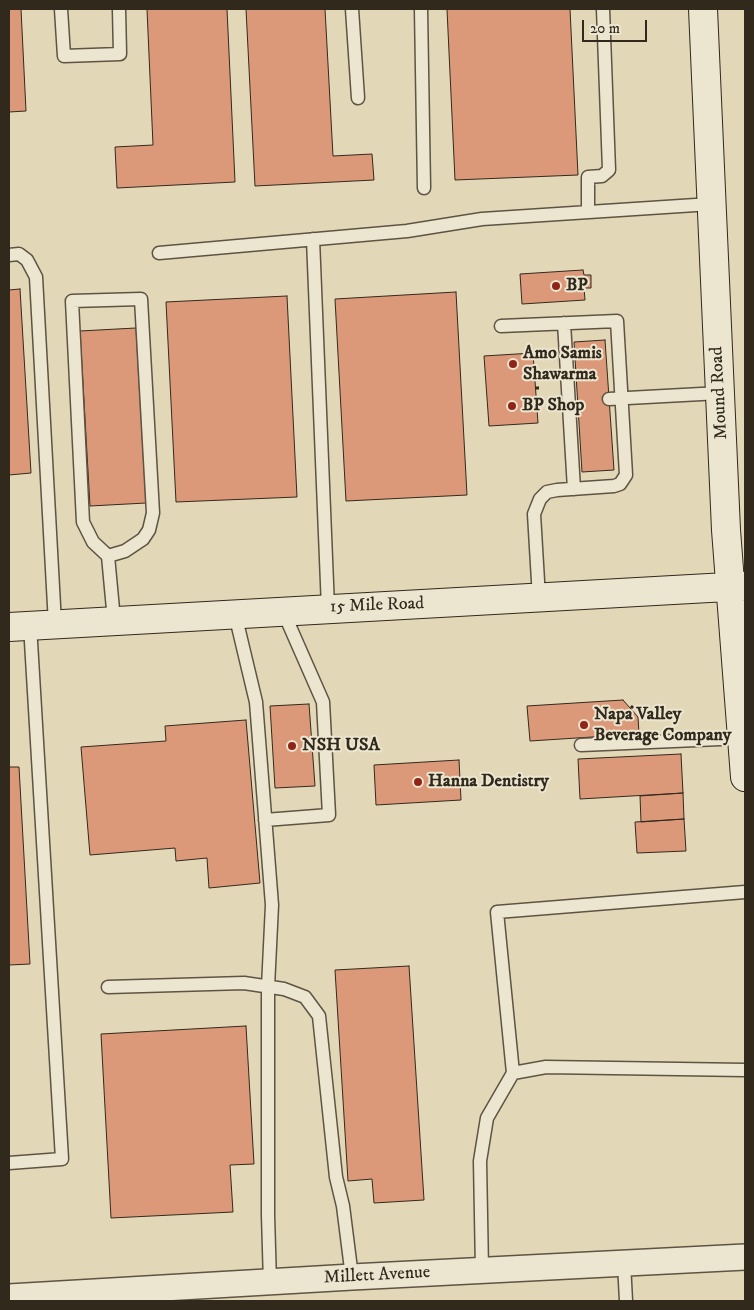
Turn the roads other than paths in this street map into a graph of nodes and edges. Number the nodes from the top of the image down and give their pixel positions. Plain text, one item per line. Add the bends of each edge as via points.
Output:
1 (61, 9) edge
2 (119, 9) edge
3 (352, 9) edge
4 (421, 9) edge
5 (603, 9) edge
6 (703, 9) edge
7 (358, 98) dead end
8 (424, 188) dead end
9 (711, 204) junction
10 (588, 212) junction
11 (313, 239) junction
12 (159, 253) dead end
13 (9, 255) edge
14 (564, 323) junction
15 (501, 326) dead end
16 (720, 394) junction
17 (622, 398) junction
18 (609, 399) dead end
19 (574, 489) junction
20 (108, 556) junction
21 (737, 587) edge
22 (539, 598) junction
23 (328, 608) junction
24 (283, 611) junction
25 (235, 614) junction
26 (114, 620) junction
27 (31, 625) edge
28 (742, 701) edge
29 (743, 738) junction
30 (581, 745) dead end
31 (745, 777) edge
32 (265, 820) junction
33 (745, 892) edge
34 (108, 987) dead end
35 (268, 987) junction
36 (745, 1070) edge
37 (513, 1073) junction
38 (9, 1163) edge
39 (745, 1257) edge
40 (624, 1263) junction
41 (482, 1270) junction
42 (352, 1276) junction
43 (270, 1283) junction
44 (134, 1296) edge
45 (9, 1297) edge
46 (626, 1301) edge

1 - 2 lane via 64,56 120,54
3 - 7 lane
4 - 8 lane
5 - 10 lane via 609,170 602,176 588,177
6 - 9 main road, Mound Road
9 - 10 lane
9 - 16 main road, Mound Road
10 - 11 lane via 482,219 407,231
11 - 12 lane
11 - 23 lane
13 - 27 lane via 19,254 27,260 36,277
14 - 15 lane
14 - 17 lane via 617,321
14 - 19 lane via 573,402
16 - 17 lane
16 - 21 main road, Mound Road
17 - 18 lane
17 - 19 lane via 627,469 624,480 614,486
19 - 22 lane via 547,492 536,506
20 - 20 lane via 125,551 142,539 149,530 153,513 141,300 72,301 82,522 93,542
20 - 26 lane
21 - 22 main road, 15 Mile Road
21 - 28 main road, Mound Road
22 - 23 main road, 15 Mile Road
23 - 24 main road, 15 Mile Road
24 - 25 main road, 15 Mile Road
24 - 32 lane via 323,702 329,815
25 - 26 main road, 15 Mile Road
25 - 32 lane via 256,702
26 - 27 main road, 15 Mile Road
27 - 38 lane via 62,1159
28 - 29 main road, Mound Road
29 - 30 lane
29 - 31 main road, Mound Road
32 - 35 lane via 272,905
33 - 37 lane via 496,912
34 - 35 lane via 244,983
35 - 42 lane via 305,997 319,1016 336,1177
35 - 43 lane
36 - 37 lane via 546,1067
37 - 41 lane via 487,1118 480,1161
39 - 40 street, Millett Avenue
40 - 41 street, Millett Avenue
40 - 46 lane
41 - 42 street, Millett Avenue
42 - 43 street, Millett Avenue
43 - 44 street, Millett Avenue
44 - 45 street, Millett Avenue

